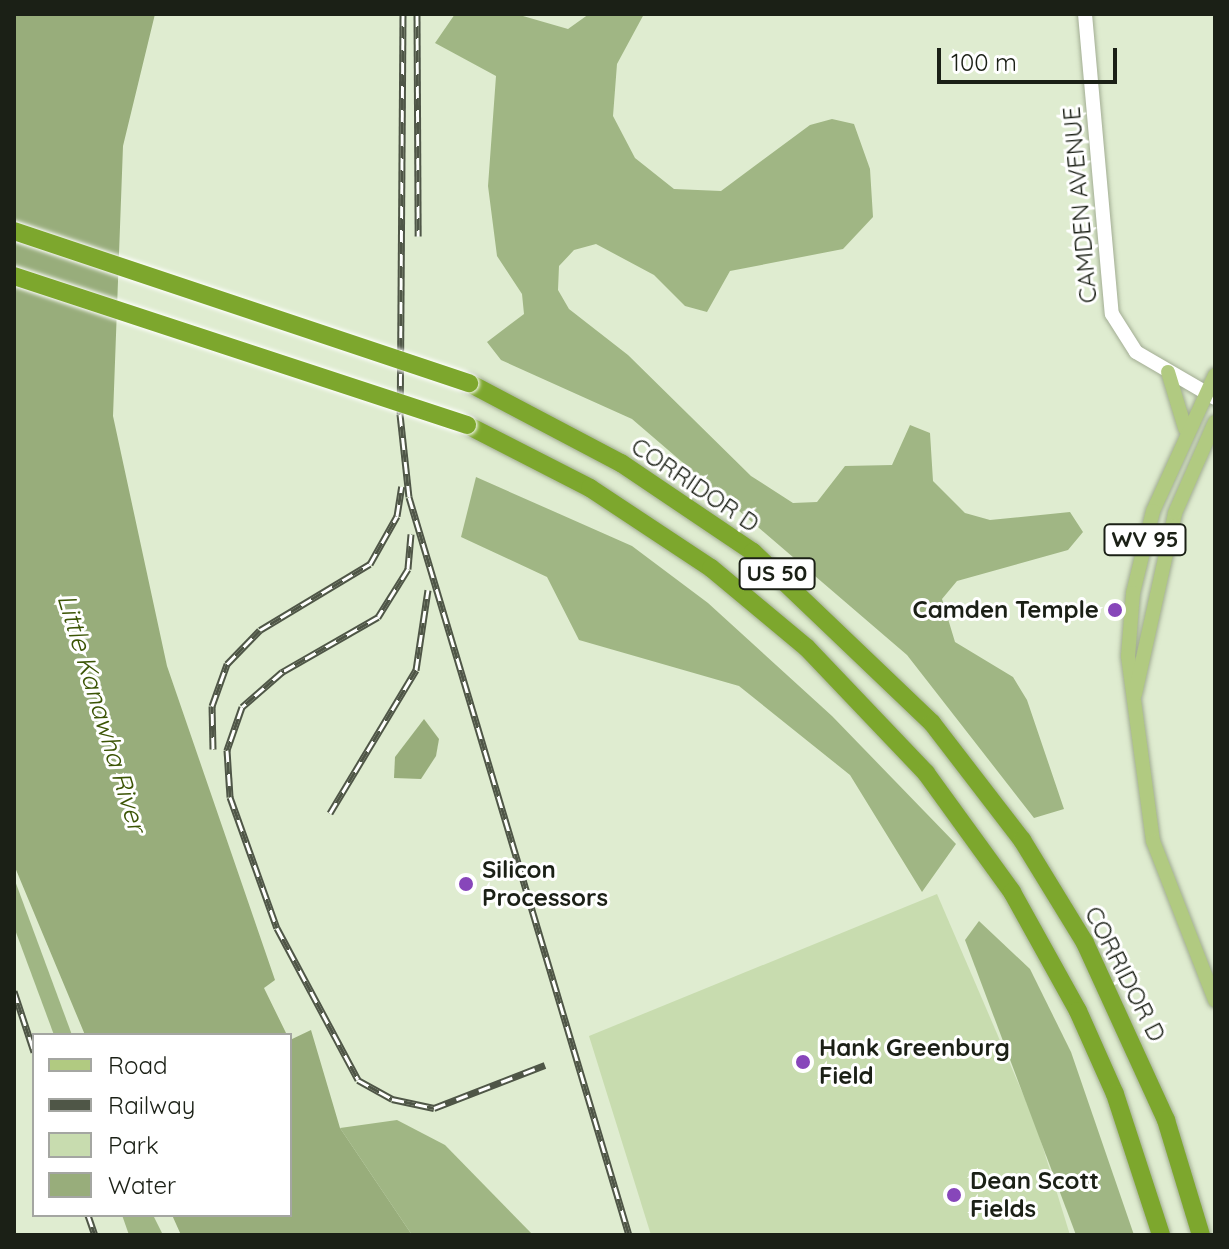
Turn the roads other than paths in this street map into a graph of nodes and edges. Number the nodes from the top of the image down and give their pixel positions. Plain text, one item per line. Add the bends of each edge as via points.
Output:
1 (1085, 14) edge
2 (14, 231) edge
3 (14, 276) edge
4 (1168, 372) junction
5 (1215, 375) edge
6 (1210, 395) edge
7 (1215, 422) edge
8 (1185, 433) junction
9 (1134, 698) junction
10 (1215, 1000) edge
11 (1161, 1235) edge
12 (1201, 1235) edge

1 - 4 street, CAMDEN AVENUE via 1110,304 1131,346
2 - 12 highway, CORRIDOR D / US 50, bridge via 469,383 621,463 753,552 932,723 1047,876 1121,1012 1166,1120
3 - 11 highway, US 50, bridge via 467,425 590,488 711,568 869,709 1012,892 1115,1094
4 - 6 street, CAMDEN AVENUE
4 - 8 main road via 1185,409
5 - 6 main road, WV 95
6 - 8 main road, WV 95
7 - 9 main road, WV 95 via 1168,534
8 - 9 main road, WV 95 via 1136,575 1128,637
9 - 10 main road, WV 95 via 1153,841

